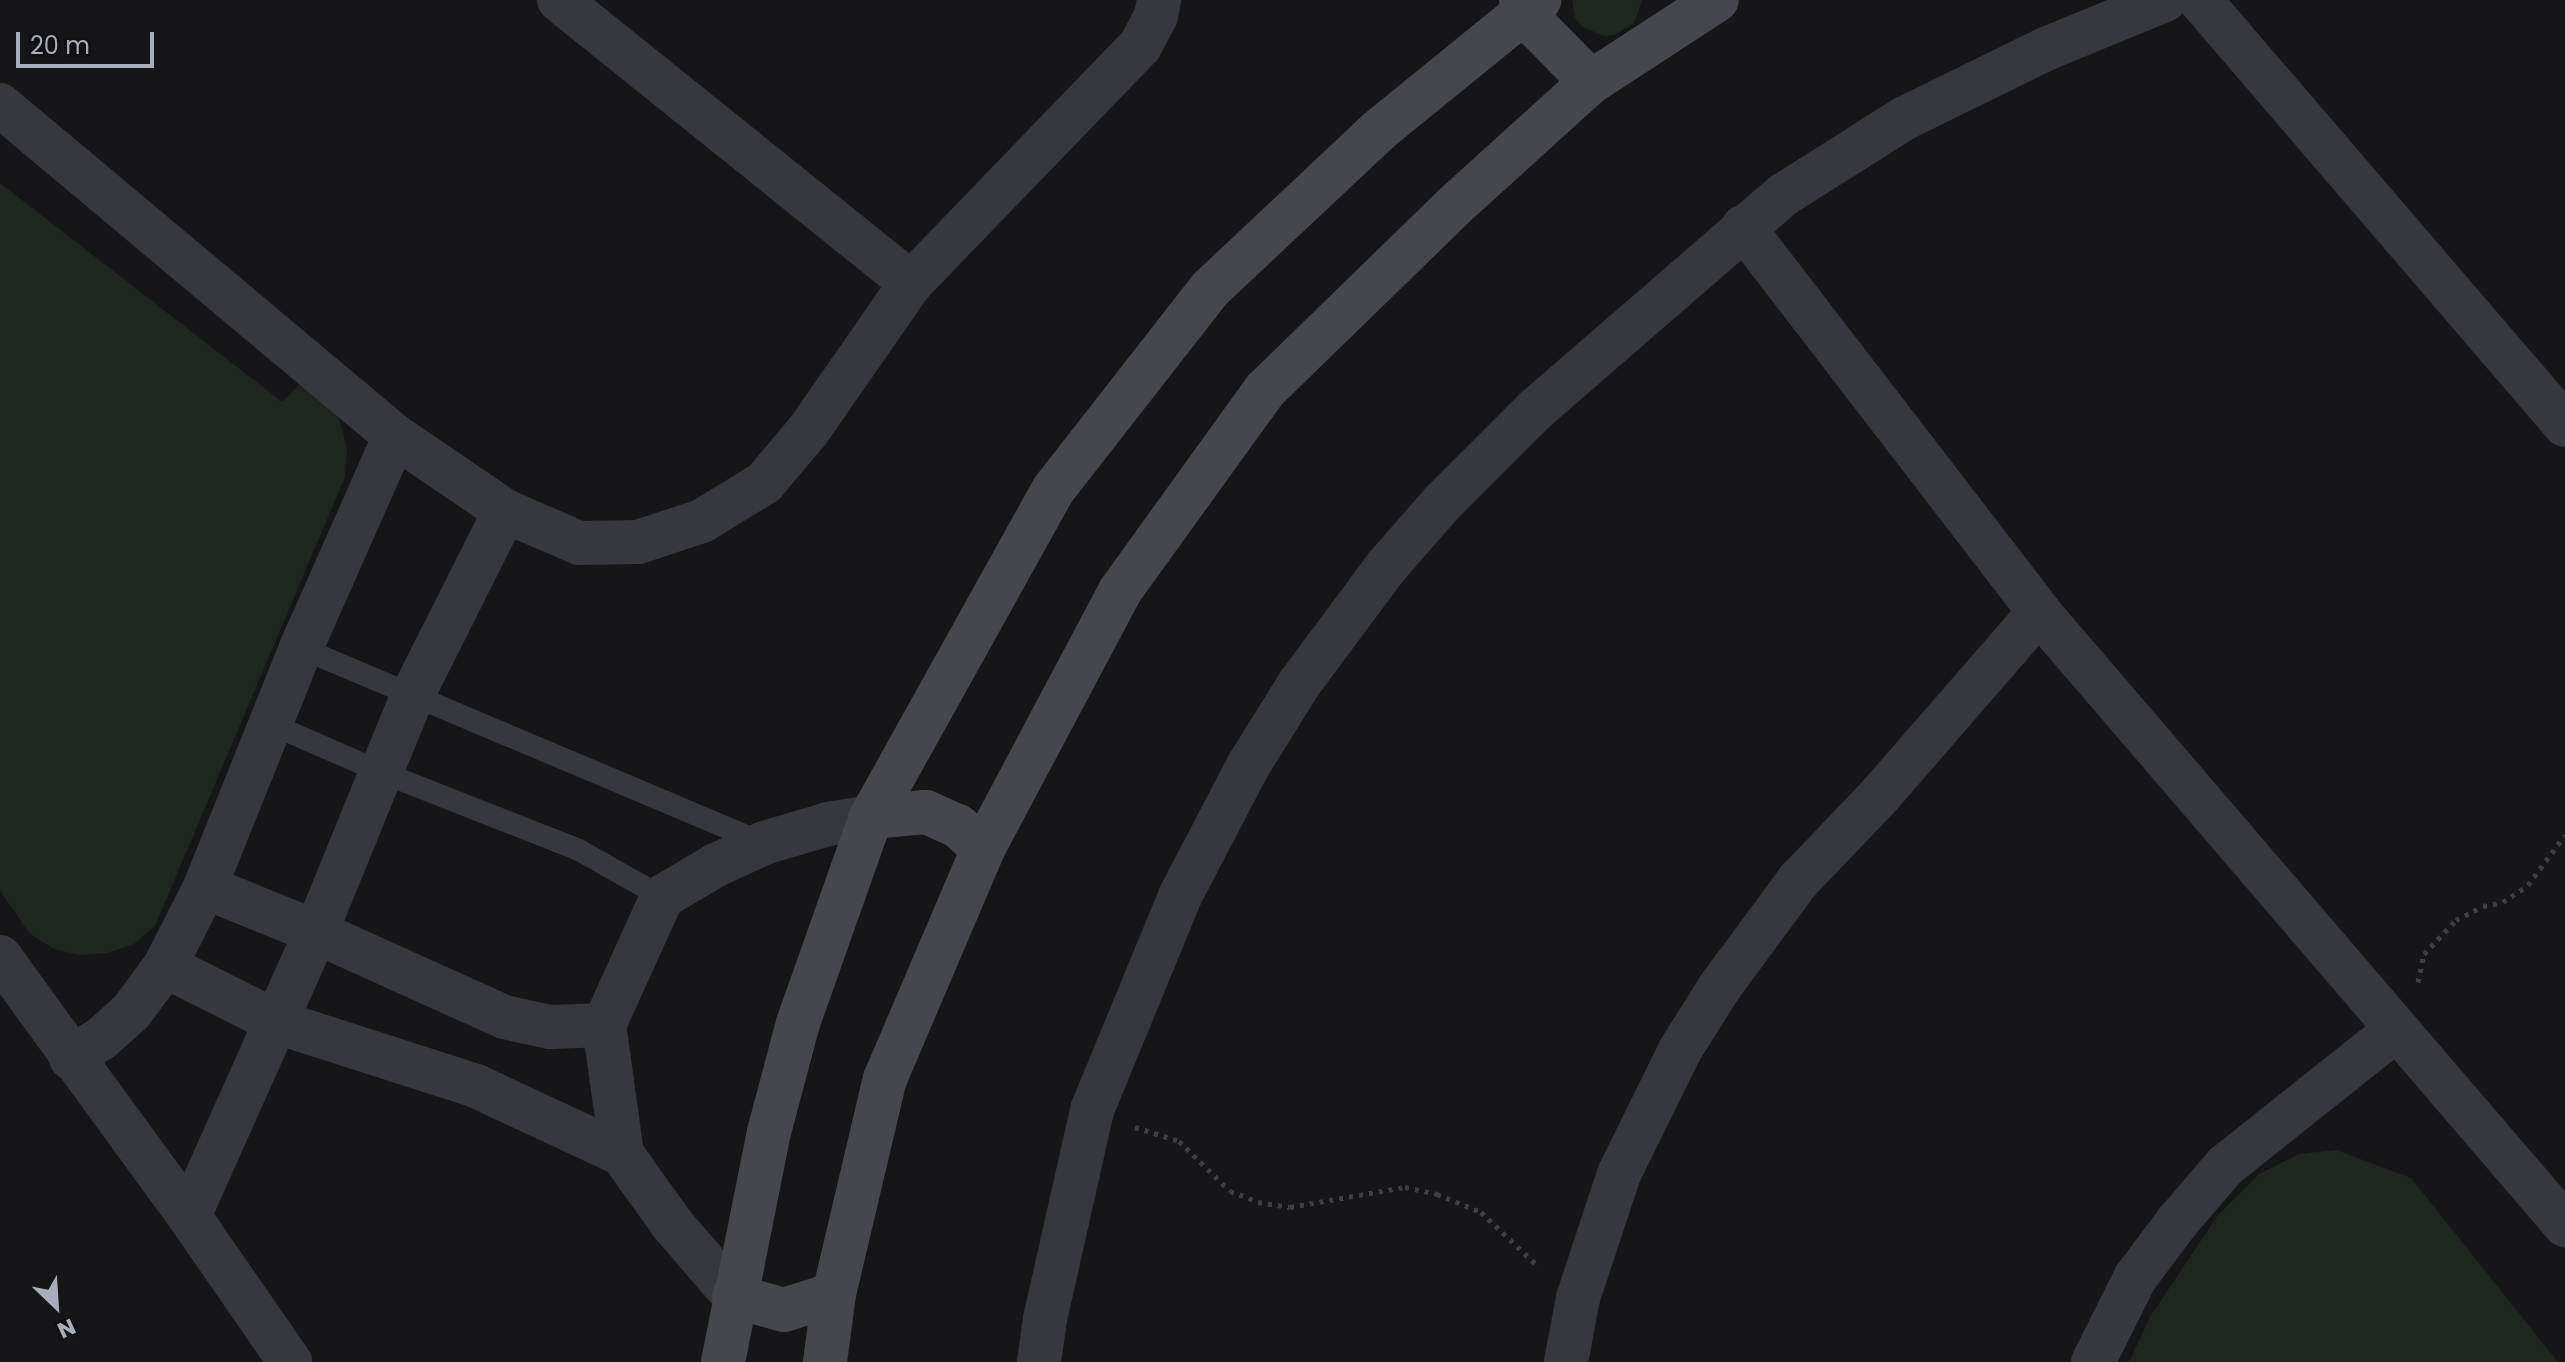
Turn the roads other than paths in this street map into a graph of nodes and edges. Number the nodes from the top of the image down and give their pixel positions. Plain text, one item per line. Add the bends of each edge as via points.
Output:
1 (559, 0) edge
2 (1159, 0) edge
3 (2165, 0) edge
4 (2200, 0) edge
5 (1704, 3) edge
6 (1527, 4) edge
7 (1591, 82) junction
8 (0, 105) edge
9 (1743, 227) junction
10 (911, 283) junction
11 (2565, 425) edge
12 (395, 436) junction
13 (505, 511) junction
14 (2039, 612) junction
15 (301, 648) junction
16 (413, 694) junction
17 (271, 724) junction
18 (381, 772) junction
19 (871, 817) junction
20 (764, 843) junction
21 (983, 849) junction
22 (205, 887) junction
23 (662, 897) junction
24 (316, 932) junction
25 (0, 957) edge
26 (165, 966) junction
27 (2386, 1017) junction
28 (277, 1022) junction
29 (604, 1025) junction
30 (71, 1058) junction
31 (622, 1154) junction
32 (189, 1216) junction
33 (2565, 1225) edge
34 (834, 1294) junction
35 (734, 1296) junction
36 (290, 1362) edge
37 (723, 1362) edge
38 (825, 1362) edge
39 (1039, 1362) edge
40 (1566, 1362) edge
41 (2093, 1362) edge

1 - 10 street
2 - 10 street via 1140,46
3 - 9 street via 2048,48 1905,118 1783,195
4 - 11 street
5 - 7 street
6 - 7 street
6 - 19 street via 1378,131 1210,289 1053,490
7 - 21 street via 1265,390 1120,591
8 - 12 street
9 - 14 street
9 - 39 street via 1470,473 1386,567 1299,684 1248,766 1180,896 1092,1110
10 - 13 street via 808,431 764,483 702,521 638,542 579,543
12 - 13 street
12 - 15 street
13 - 16 street
14 - 27 street
14 - 40 street via 1798,881 1719,988 1680,1050 1619,1174 1578,1298
15 - 16 lane
15 - 17 street
16 - 18 street
16 - 20 lane
17 - 18 lane
17 - 22 street
18 - 23 lane via 579,850
18 - 24 street
19 - 20 street
19 - 21 street via 926,812 958,826
19 - 35 street via 798,1023
20 - 23 street
21 - 34 street via 885,1079
22 - 24 street
22 - 26 street
23 - 29 street
24 - 28 street
24 - 29 street via 504,1017 550,1027
25 - 30 street
26 - 28 street
26 - 30 street via 131,1012
27 - 33 street
27 - 41 street via 2225,1166 2177,1222 2135,1278
28 - 31 street via 476,1086
28 - 32 street
29 - 31 street
30 - 32 street
31 - 35 street via 672,1224
32 - 36 street
34 - 35 street via 784,1310
34 - 38 street
35 - 37 street

